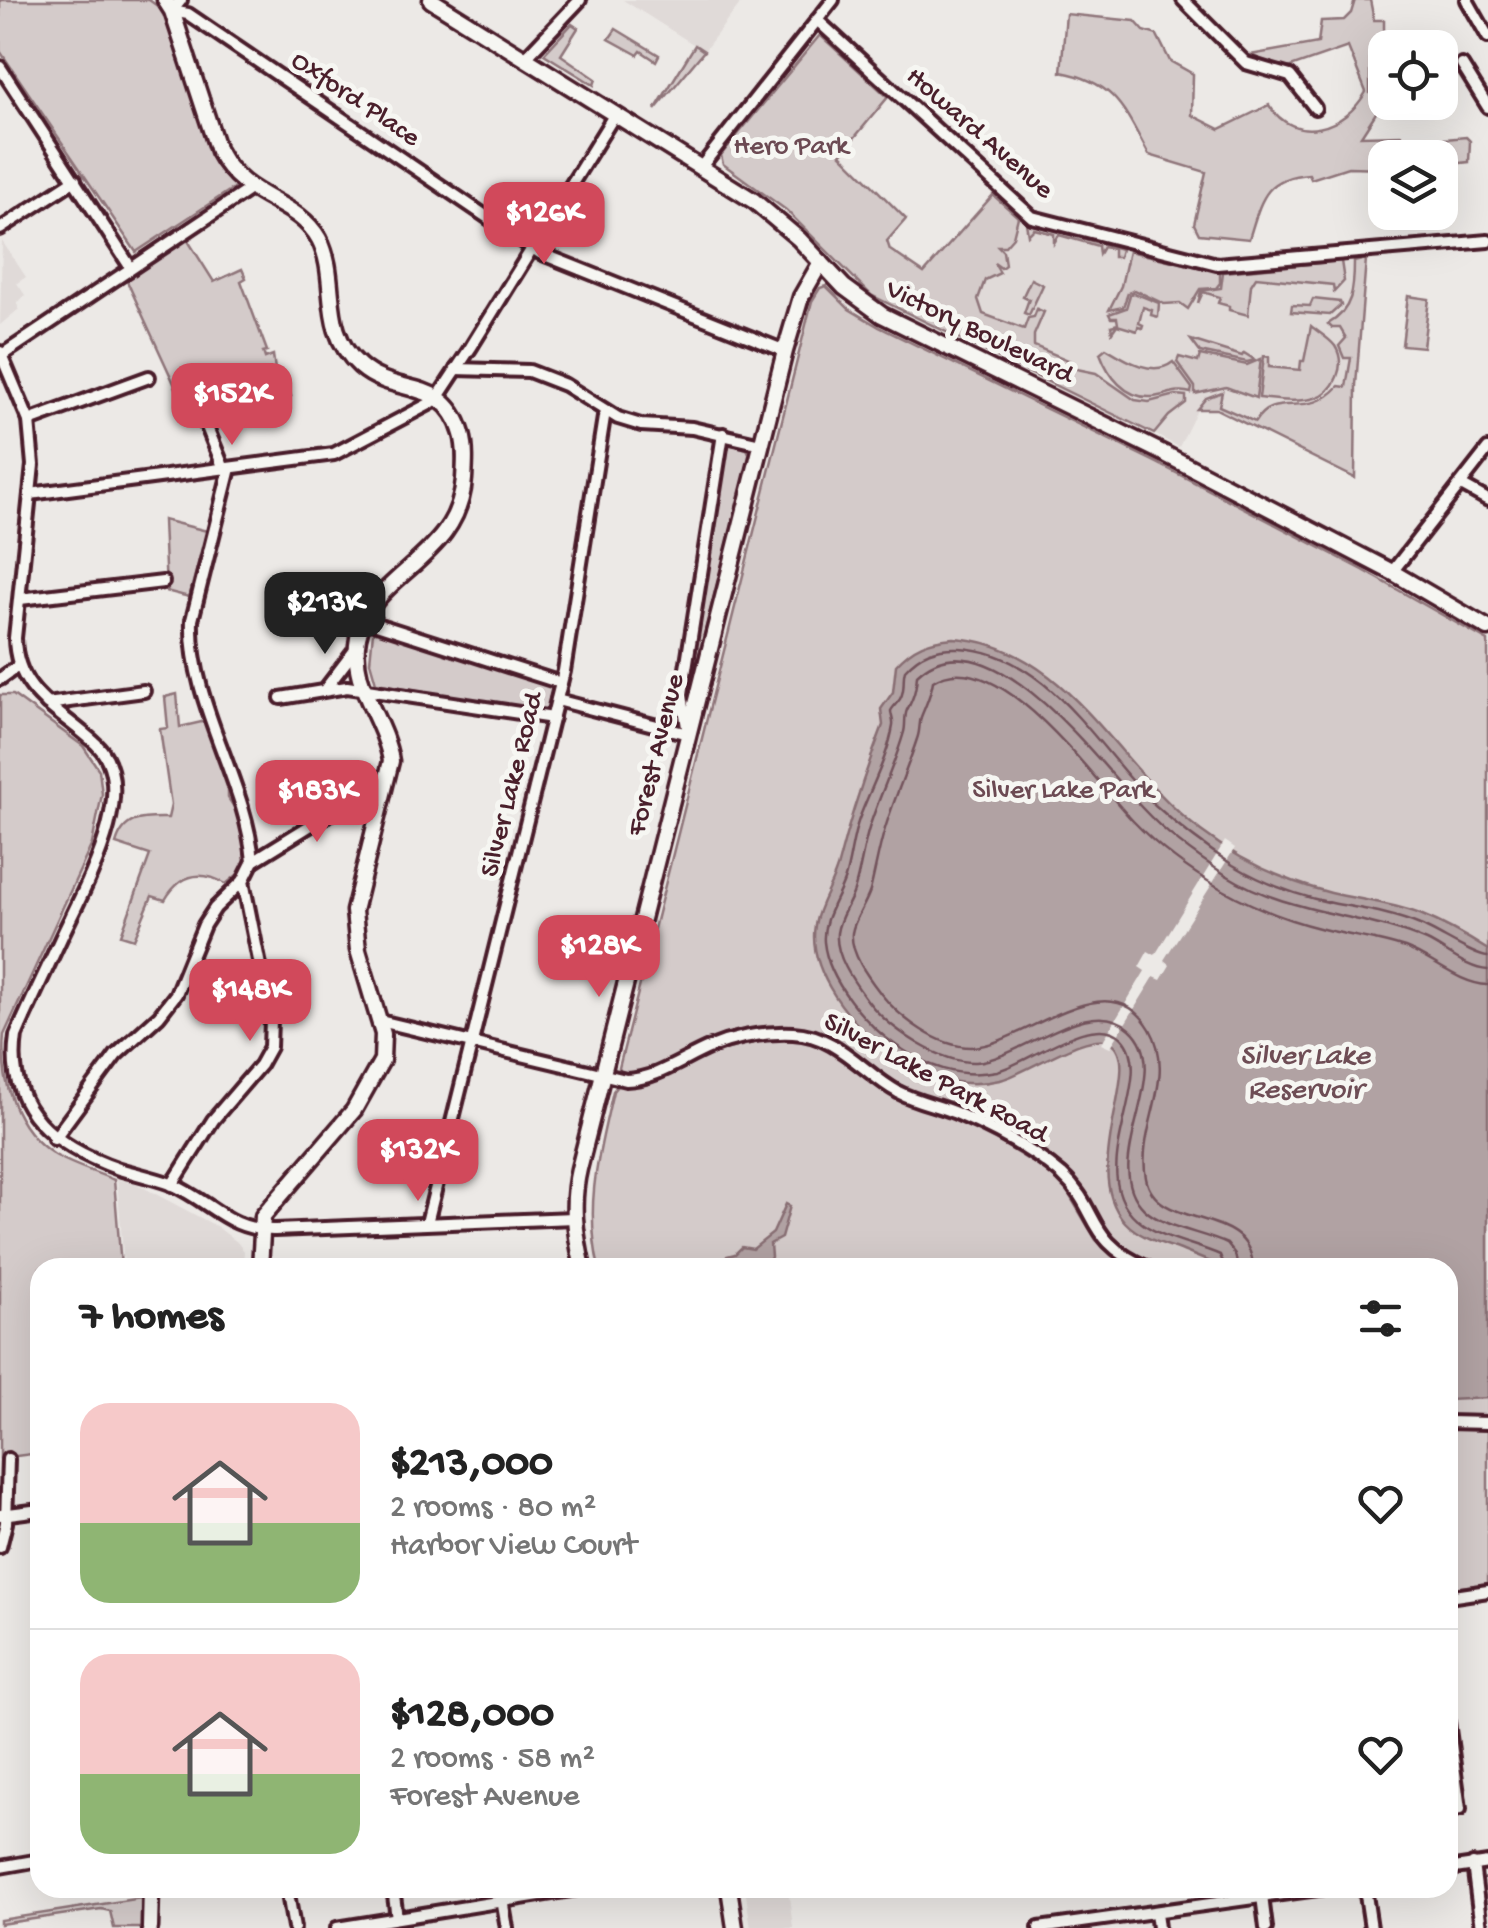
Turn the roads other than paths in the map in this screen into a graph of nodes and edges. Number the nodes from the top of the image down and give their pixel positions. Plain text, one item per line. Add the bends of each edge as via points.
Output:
1 (431, 0) edge
2 (580, 0) edge
3 (833, 0) edge
4 (1184, 0) edge
5 (1466, 0) edge
6 (173, 4) edge
7 (817, 20) junction
8 (1488, 36) edge
9 (525, 58) junction
10 (1462, 65) dead end
11 (0, 67) edge
12 (1488, 107) edge
13 (1316, 108) dead end
14 (615, 114) junction
15 (701, 166) junction
16 (75, 180) junction
17 (250, 188) junction
18 (0, 229) edge
19 (1488, 241) edge
20 (532, 248) junction
21 (822, 262) junction
22 (132, 268) junction
23 (786, 351) junction
24 (1, 354) edge
25 (456, 369) junction
26 (149, 376) dead end
27 (438, 397) junction
28 (605, 411) junction
29 (29, 421) junction
30 (206, 422) dead end
31 (723, 434) junction
32 (761, 444) junction
33 (1488, 449) edge
34 (227, 469) junction
35 (1461, 485) junction
36 (30, 494) junction
37 (1488, 500) edge
38 (1392, 572) junction
39 (163, 582) dead end
40 (20, 600) junction
41 (364, 620) junction
42 (1488, 628) edge
43 (356, 649) junction
44 (18, 666) junction
45 (0, 679) edge
46 (562, 683) junction
47 (325, 689) junction
48 (362, 689) junction
49 (144, 691) dead end
50 (280, 698) dead end
51 (558, 700) junction
52 (48, 704) junction
53 (553, 718) junction
54 (688, 734) junction
55 (381, 804) junction
56 (253, 861) junction
57 (243, 881) junction
58 (380, 1021) junction
59 (472, 1043) junction
60 (603, 1076) junction
61 (54, 1139) junction
62 (172, 1185) junction
63 (574, 1218) junction
64 (428, 1224) junction
65 (262, 1230) junction
66 (261, 1258) edge
67 (581, 1258) edge
68 (1129, 1258) edge
69 (1458, 1422) edge
70 (1488, 1423) edge
71 (8, 1459) dead end
72 (30, 1511) edge
73 (3, 1515) edge
74 (0, 1547) edge
75 (1488, 1591) edge
76 (1458, 1596) edge
77 (30, 1861) edge
78 (1488, 1863) edge
79 (1473, 1864) junction
80 (0, 1866) edge
81 (1458, 1866) edge
82 (151, 1898) edge
83 (289, 1898) edge
84 (394, 1898) edge
85 (516, 1898) edge
86 (730, 1898) edge
87 (1249, 1898) edge
88 (1262, 1898) edge
89 (1366, 1898) edge
90 (503, 1900) junction
91 (1156, 1912) junction
92 (398, 1918) junction
93 (1061, 1926) edge
94 (150, 1928) edge
95 (294, 1928) edge
96 (337, 1928) edge
97 (507, 1928) edge
98 (735, 1928) edge
99 (1038, 1928) edge
100 (1158, 1928) edge
101 (1266, 1928) edge
102 (1371, 1928) edge
103 (1481, 1928) edge

1 - 9 main road, Victory Boulevard
2 - 9 street
3 - 7 street
4 - 13 street via 1246,63 1290,76
5 - 8 street
6 - 17 main road via 218,151
6 - 20 street, Oxford Place
7 - 15 street
7 - 19 street, Howard Avenue via 1032,217 1217,264
9 - 14 main road, Victory Boulevard
10 - 12 street
11 - 16 street
14 - 15 main road, Victory Boulevard
14 - 20 street
15 - 21 main road, Victory Boulevard via 766,210
16 - 18 street
16 - 22 street
17 - 22 street
17 - 27 main road via 299,217 318,237 333,316 355,361 380,378
20 - 23 street, Oxford Place
20 - 25 street
21 - 23 main road, Forest Avenue via 801,297
21 - 38 main road, Victory Boulevard via 882,315
22 - 24 street
23 - 32 main road, Forest Avenue
24 - 29 street
25 - 27 street
25 - 28 street via 529,372
26 - 29 street
27 - 34 street via 334,454
27 - 41 main road via 463,438 460,505 443,537
28 - 31 street via 640,425
28 - 46 street, Silver Lake Road
29 - 36 street
30 - 34 street
31 - 32 street
31 - 54 street via 682,694
32 - 54 main road, Forest Avenue
33 - 35 street
34 - 36 street
34 - 56 street via 192,638
35 - 37 street
35 - 38 street
36 - 40 street
38 - 42 main road, Victory Boulevard
39 - 40 street
40 - 44 street
41 - 43 main road
41 - 46 street
43 - 47 street
43 - 48 main road
44 - 45 street
44 - 52 street
46 - 51 street, Silver Lake Road
47 - 48 street
47 - 50 street
48 - 53 street
48 - 55 main road via 390,755
49 - 52 street
51 - 53 street, Silver Lake Road
51 - 54 street
52 - 61 street via 100,746 113,793 100,854 16,1036 18,1084
53 - 59 street, Silver Lake Road
54 - 60 main road, Forest Avenue
55 - 56 street via 336,809
55 - 58 main road via 354,911 358,950
56 - 57 street
57 - 61 street via 204,925 176,994 116,1054
57 - 62 street via 270,1047
58 - 59 street, Silver Lake Park Road
58 - 65 main road via 382,1056 368,1088 263,1216
59 - 60 street, Silver Lake Park Road
59 - 64 street, Silver Lake Road
60 - 63 main road, Forest Avenue via 574,1191
60 - 68 street, Silver Lake Park Road via 647,1077 749,1036 820,1038 898,1092 954,1112 1038,1158 1062,1176 1115,1251
61 - 62 street
62 - 65 street via 245,1229
63 - 64 street
63 - 67 main road, Forest Avenue
64 - 65 street
65 - 66 main road
69 - 70 street
71 - 73 street
72 - 73 street
73 - 74 street
75 - 76 street
77 - 80 street
78 - 79 street
79 - 81 street
79 - 103 street
82 - 94 main road
83 - 95 street
84 - 92 street
85 - 90 street
86 - 98 main road
87 - 91 street
88 - 101 street
89 - 102 street
90 - 92 street
90 - 97 street
91 - 93 street
91 - 100 street
92 - 96 street
93 - 99 street

